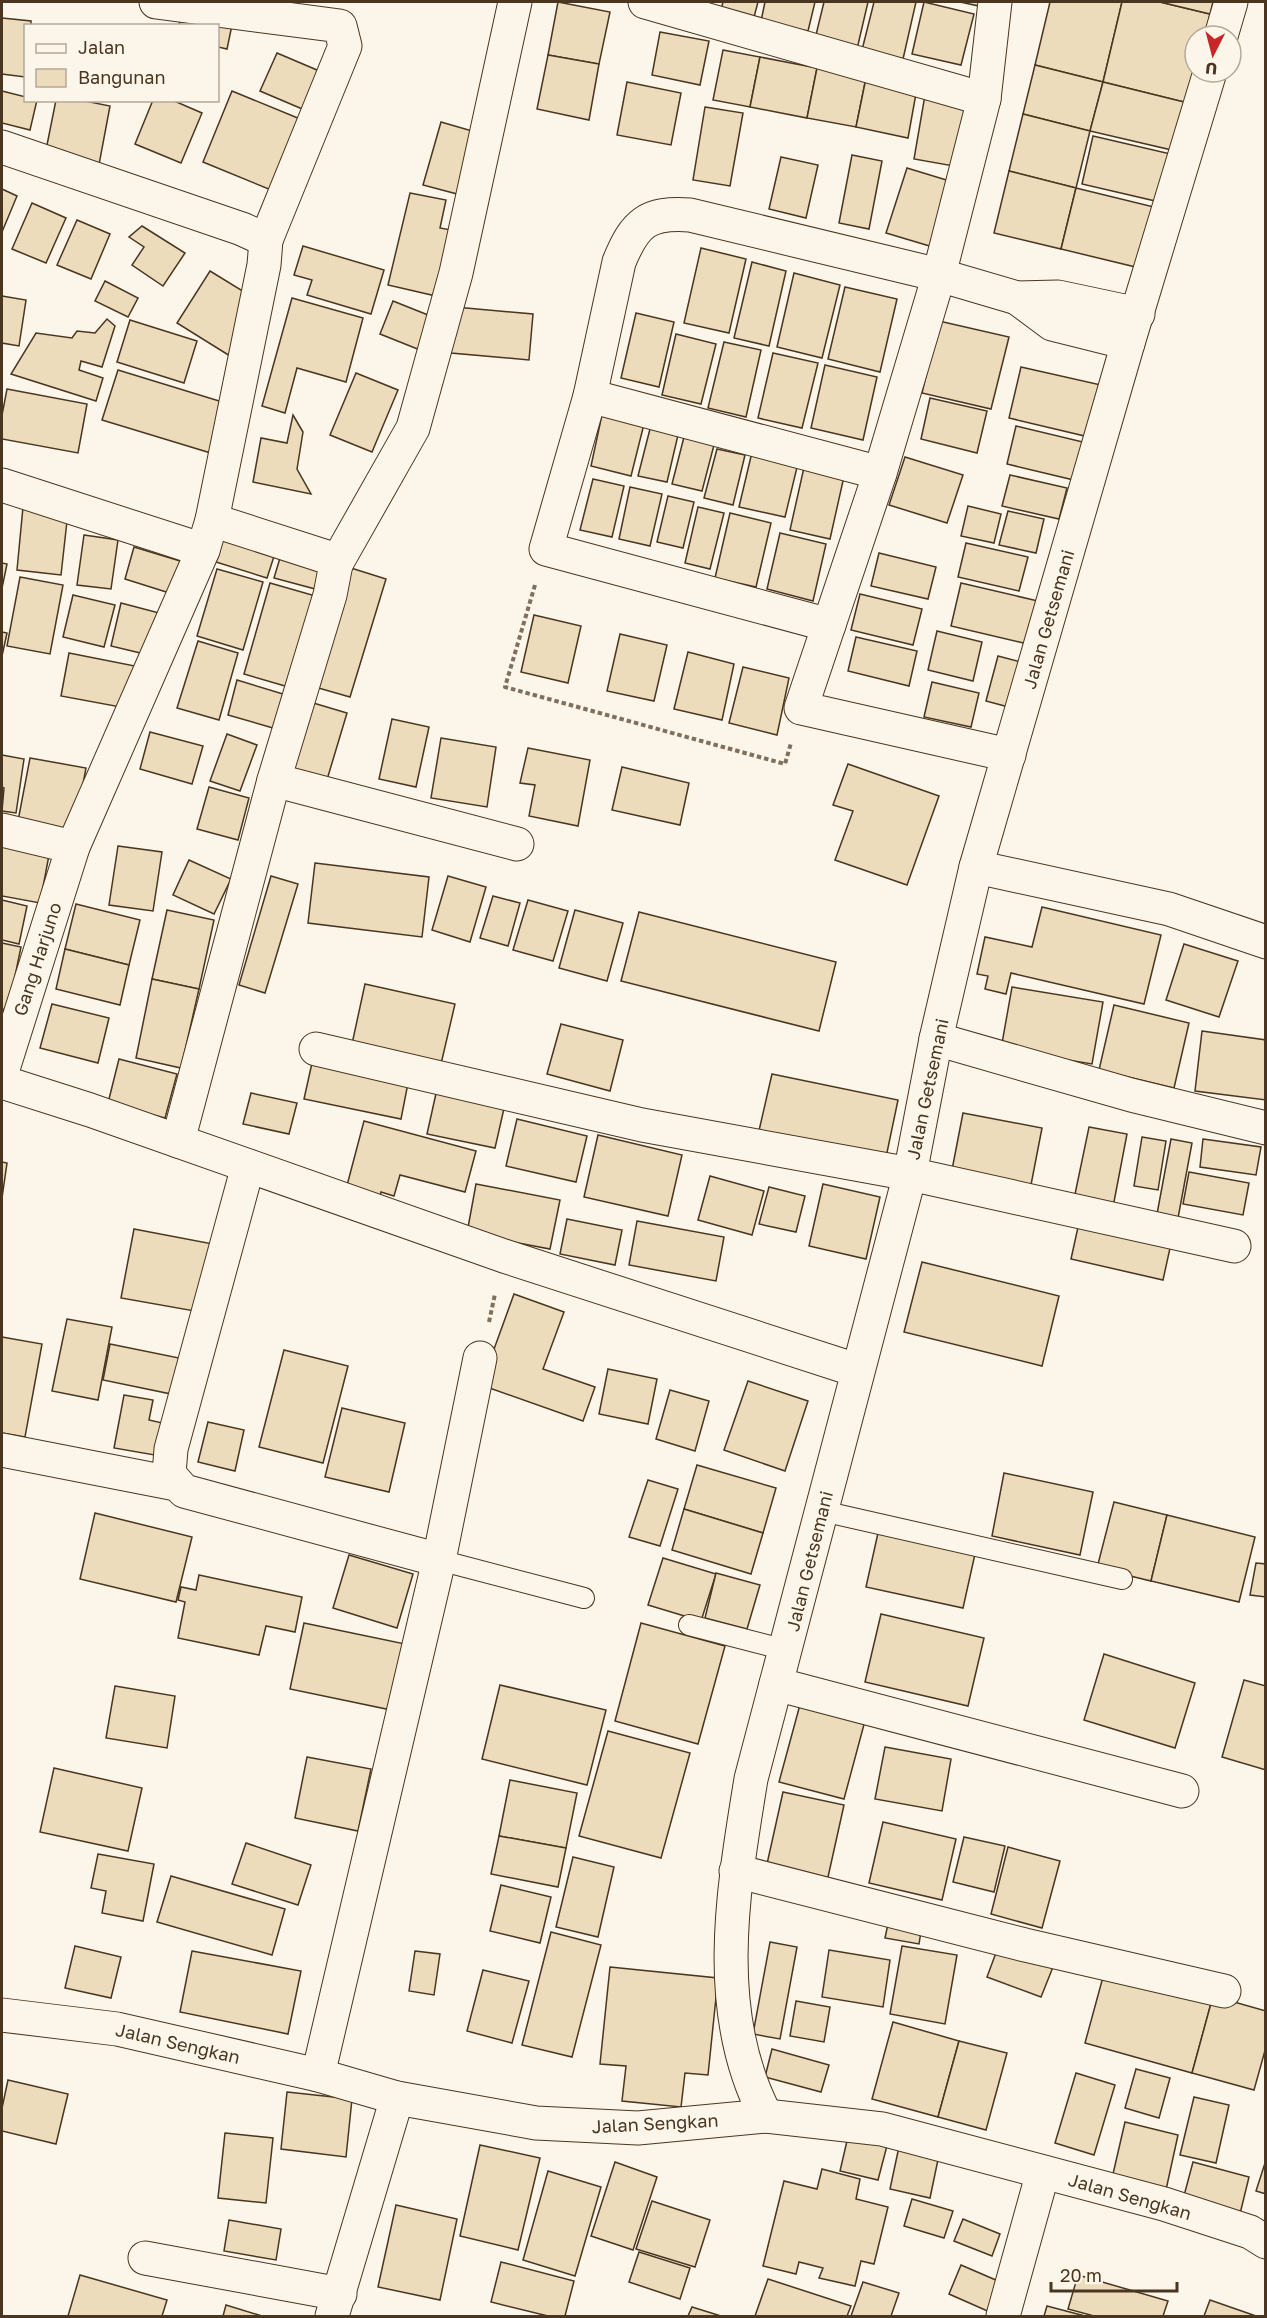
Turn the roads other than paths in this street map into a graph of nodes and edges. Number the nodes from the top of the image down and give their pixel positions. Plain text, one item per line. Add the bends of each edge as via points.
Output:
1 (156, 2) edge
2 (514, 2) edge
3 (645, 2) edge
4 (995, 2) edge
5 (1231, 2) edge
6 (1225, 24) edge
7 (1206, 84) edge
8 (984, 99) junction
9 (2, 147) edge
10 (266, 240) junction
11 (939, 275) junction
12 (1133, 329) junction
13 (590, 396) junction
14 (880, 473) junction
15 (2, 485) edge
16 (207, 535) junction
17 (336, 564) junction
18 (829, 625) junction
19 (1009, 755) junction
20 (274, 780) junction
21 (2, 830) edge
22 (518, 844) dead end
23 (73, 847) junction
24 (976, 867) junction
25 (1266, 942) edge
26 (936, 1039) junction
27 (316, 1049) dead end
28 (2, 1072) edge
29 (2, 1082) edge
30 (1266, 1128) edge
31 (178, 1141) junction
32 (248, 1166) junction
33 (910, 1174) junction
34 (1234, 1246) dead end
35 (480, 1358) road end
36 (856, 1370) junction
37 (2, 1450) edge
38 (176, 1484) junction
39 (822, 1511) junction
40 (439, 1560) junction
41 (1122, 1579) dead end
42 (584, 1598) dead end
43 (689, 1625) dead end
44 (786, 1650) junction
45 (776, 1684) junction
46 (1182, 1791) dead end
47 (736, 1871) junction
48 (1224, 1992) dead end
49 (2, 2015) edge
50 (318, 2075) junction
51 (397, 2098) junction
52 (766, 2116) junction
53 (1043, 2172) junction
54 (1266, 2242) edge
55 (145, 2259) dead end
56 (336, 2305) edge
57 (1004, 2316) edge

1 - 10 street, Gang Harjuno via 340,26 345,46
2 - 17 street via 456,273 413,428
3 - 8 street
4 - 8 street
5 - 6 street
7 - 12 street, Jalan Getsemani
8 - 11 street
9 - 10 street
10 - 16 street, Gang Harjuno
11 - 12 street via 1017,298 1052,324
11 - 13 street via 690,215 665,213 639,228 622,254
11 - 14 street
12 - 19 street, Jalan Getsemani
13 - 14 street
13 - 18 street via 546,549
14 - 18 street
15 - 16 street
16 - 17 street via 333,559
16 - 23 street, Gang Harjuno
17 - 20 street
18 - 19 street via 801,708
19 - 24 street, Jalan Getsemani
20 - 22 street
20 - 31 street
21 - 23 street
23 - 28 street, Gang Harjuno
24 - 25 street via 1169,909
24 - 26 street, Jalan Getsemani
26 - 30 street via 1131,1095
26 - 33 street, Jalan Getsemani
27 - 33 street via 642,1125
29 - 31 street
31 - 32 street
32 - 36 street via 504,1256
32 - 38 street via 171,1449 169,1474
33 - 34 street
33 - 36 street, Jalan Getsemani
35 - 40 street
36 - 39 street, Jalan Getsemani
37 - 38 street
38 - 40 street via 184,1491
39 - 41 lane
39 - 44 street, Jalan Getsemani
40 - 42 lane
40 - 50 street
43 - 44 lane
44 - 45 street, Jalan Getsemani
45 - 46 street
45 - 47 street, Jalan Getsemani via 751,1779
47 - 48 street
47 - 52 street, Jalan Getsemani via 731,1934 733,2000 740,2055
49 - 50 street, Jalan Sengkan via 117,2029
50 - 51 street, Jalan Sengkan
51 - 52 street, Jalan Sengkan via 536,2123 590,2128 638,2128
51 - 56 street
52 - 53 street, Jalan Sengkan via 882,2129
53 - 54 street, Jalan Sengkan via 1164,2204 1250,2232
53 - 57 street
55 - 56 street

